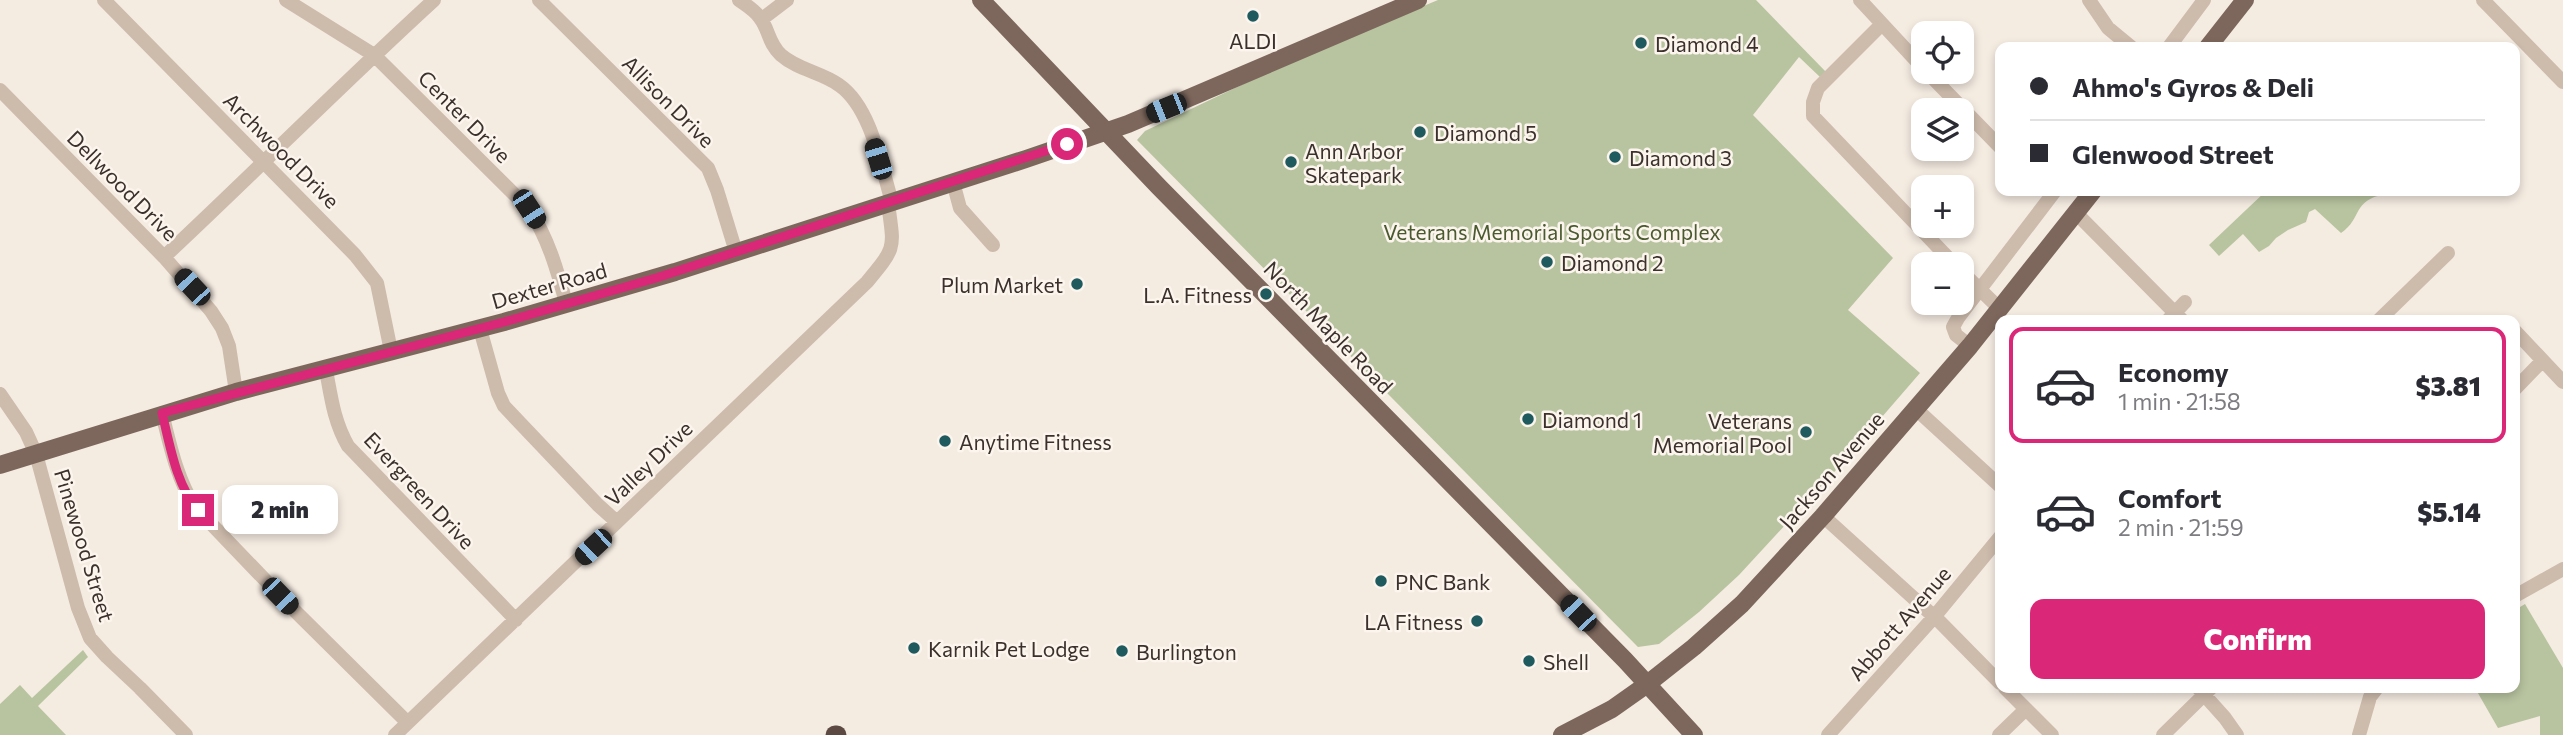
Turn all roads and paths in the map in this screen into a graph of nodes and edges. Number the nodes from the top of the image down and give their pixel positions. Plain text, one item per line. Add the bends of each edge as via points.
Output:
1 (104, 0) edge
2 (286, 0) edge
3 (434, 0) edge
4 (539, 0) edge
5 (739, 0) edge
6 (787, 0) edge
7 (981, 0) edge
8 (1418, 0) edge
9 (1860, 0) edge
10 (2090, 0) edge
11 (2204, 0) edge
12 (2245, 0) edge
13 (2493, 3) edge
14 (762, 19) junction
15 (1881, 25) junction
16 (2125, 42) edge
17 (2173, 42) edge
18 (2211, 42) edge
19 (374, 55) junction
20 (1911, 56) edge
21 (2563, 82) edge
22 (1938, 84) edge
23 (0, 90) edge
24 (1106, 131) junction
25 (1995, 143) edge
26 (266, 163) junction
27 (953, 182) junction
28 (2051, 196) edge
29 (2089, 196) edge
30 (890, 202) junction
31 (2076, 213) junction
32 (993, 245) dead end
33 (736, 252) junction
34 (1943, 252) edge
35 (2448, 253) dead end
36 (164, 257) junction
37 (1974, 285) edge
38 (1979, 290) junction
39 (566, 303) junction
40 (2000, 309) junction
41 (2177, 314) edge
42 (2384, 315) edge
43 (480, 328) junction
44 (2520, 337) edge
45 (1969, 346) junction
46 (391, 351) junction
47 (2542, 361) junction
48 (326, 370) junction
49 (2563, 382) edge
50 (2520, 384) edge
51 (236, 392) junction
52 (0, 394) edge
53 (1916, 409) junction
54 (162, 413) junction
55 (36, 454) junction
56 (0, 466) edge
57 (1995, 481) edge
58 (1823, 516) junction
59 (617, 522) junction
60 (1995, 543) edge
61 (2563, 569) edge
62 (2520, 593) edge
63 (1934, 617) junction
64 (516, 620) junction
65 (1995, 678) edge
66 (1646, 685) junction
67 (2010, 693) edge
68 (2202, 693) edge
69 (2207, 693) edge
70 (2373, 693) edge
71 (2026, 709) junction
72 (407, 722) junction
73 (186, 735) edge
74 (395, 735) edge
75 (1562, 735) edge
76 (1693, 735) edge
77 (1828, 735) edge
78 (1999, 735) edge
79 (2052, 735) edge
80 (2163, 735) edge
81 (2237, 735) edge
82 (2359, 735) edge

1 - 26 street, Archwood Drive
2 - 19 street, Center Drive
3 - 19 street
4 - 33 street, Allison Drive via 708,168
5 - 14 street
6 - 14 street
7 - 24 main road, North Maple Road
8 - 24 main road, Dexter Road
9 - 15 street
10 - 16 street via 2108,29
11 - 17 street
12 - 18 main road
13 - 21 street
14 - 30 street via 780,54 831,80 863,113
15 - 20 street
15 - 34 street via 1818,88 1813,116
19 - 26 street
19 - 39 street, Center Drive via 529,209 556,263
22 - 25 street
23 - 36 street, Dellwood Drive
24 - 27 main road, Dexter Road
24 - 66 main road, North Maple Road
26 - 36 street
26 - 46 street, Archwood Drive via 377,283
27 - 30 main road, Dexter Road
27 - 32 street via 960,208
28 - 38 street
29 - 31 main road, Jackson Avenue
30 - 33 main road, Dexter Road
30 - 59 street, Valley Drive via 893,238 887,260
31 - 40 main road, Jackson Avenue
31 - 41 street
33 - 39 main road, Dexter Road
35 - 42 street
36 - 51 street, Dellwood Drive via 222,328
37 - 38 street
38 - 40 street
38 - 45 street via 1953,327
39 - 43 main road, Dexter Road
40 - 45 main road, Jackson Avenue
43 - 46 main road, Dexter Road
43 - 59 street via 504,405
44 - 47 street
45 - 53 main road, Jackson Avenue
46 - 48 main road, Dexter Road
47 - 49 street
47 - 50 street
48 - 51 main road, Dexter Road
48 - 64 street, Evergreen Drive via 334,413 348,446
51 - 54 main road, Dexter Road
52 - 55 street, Pinewood Street
53 - 57 street
53 - 58 main road, Jackson Avenue
54 - 55 main road, Dexter Road
54 - 72 street via 186,493 195,507
55 - 56 main road, Dexter Road
55 - 73 street, Pinewood Street via 90,638
58 - 63 street
58 - 66 main road, Jackson Avenue via 1742,604
59 - 64 street, Valley Drive
60 - 63 street, Abbott Avenue
61 - 62 street
63 - 65 street
63 - 77 street, Abbott Avenue
64 - 72 street, Valley Drive
66 - 75 main road, Jackson Avenue
66 - 76 main road, North Maple Road
67 - 71 street
68 - 80 street
69 - 81 street
70 - 82 street
71 - 78 street
71 - 79 street
72 - 74 street, Valley Drive

